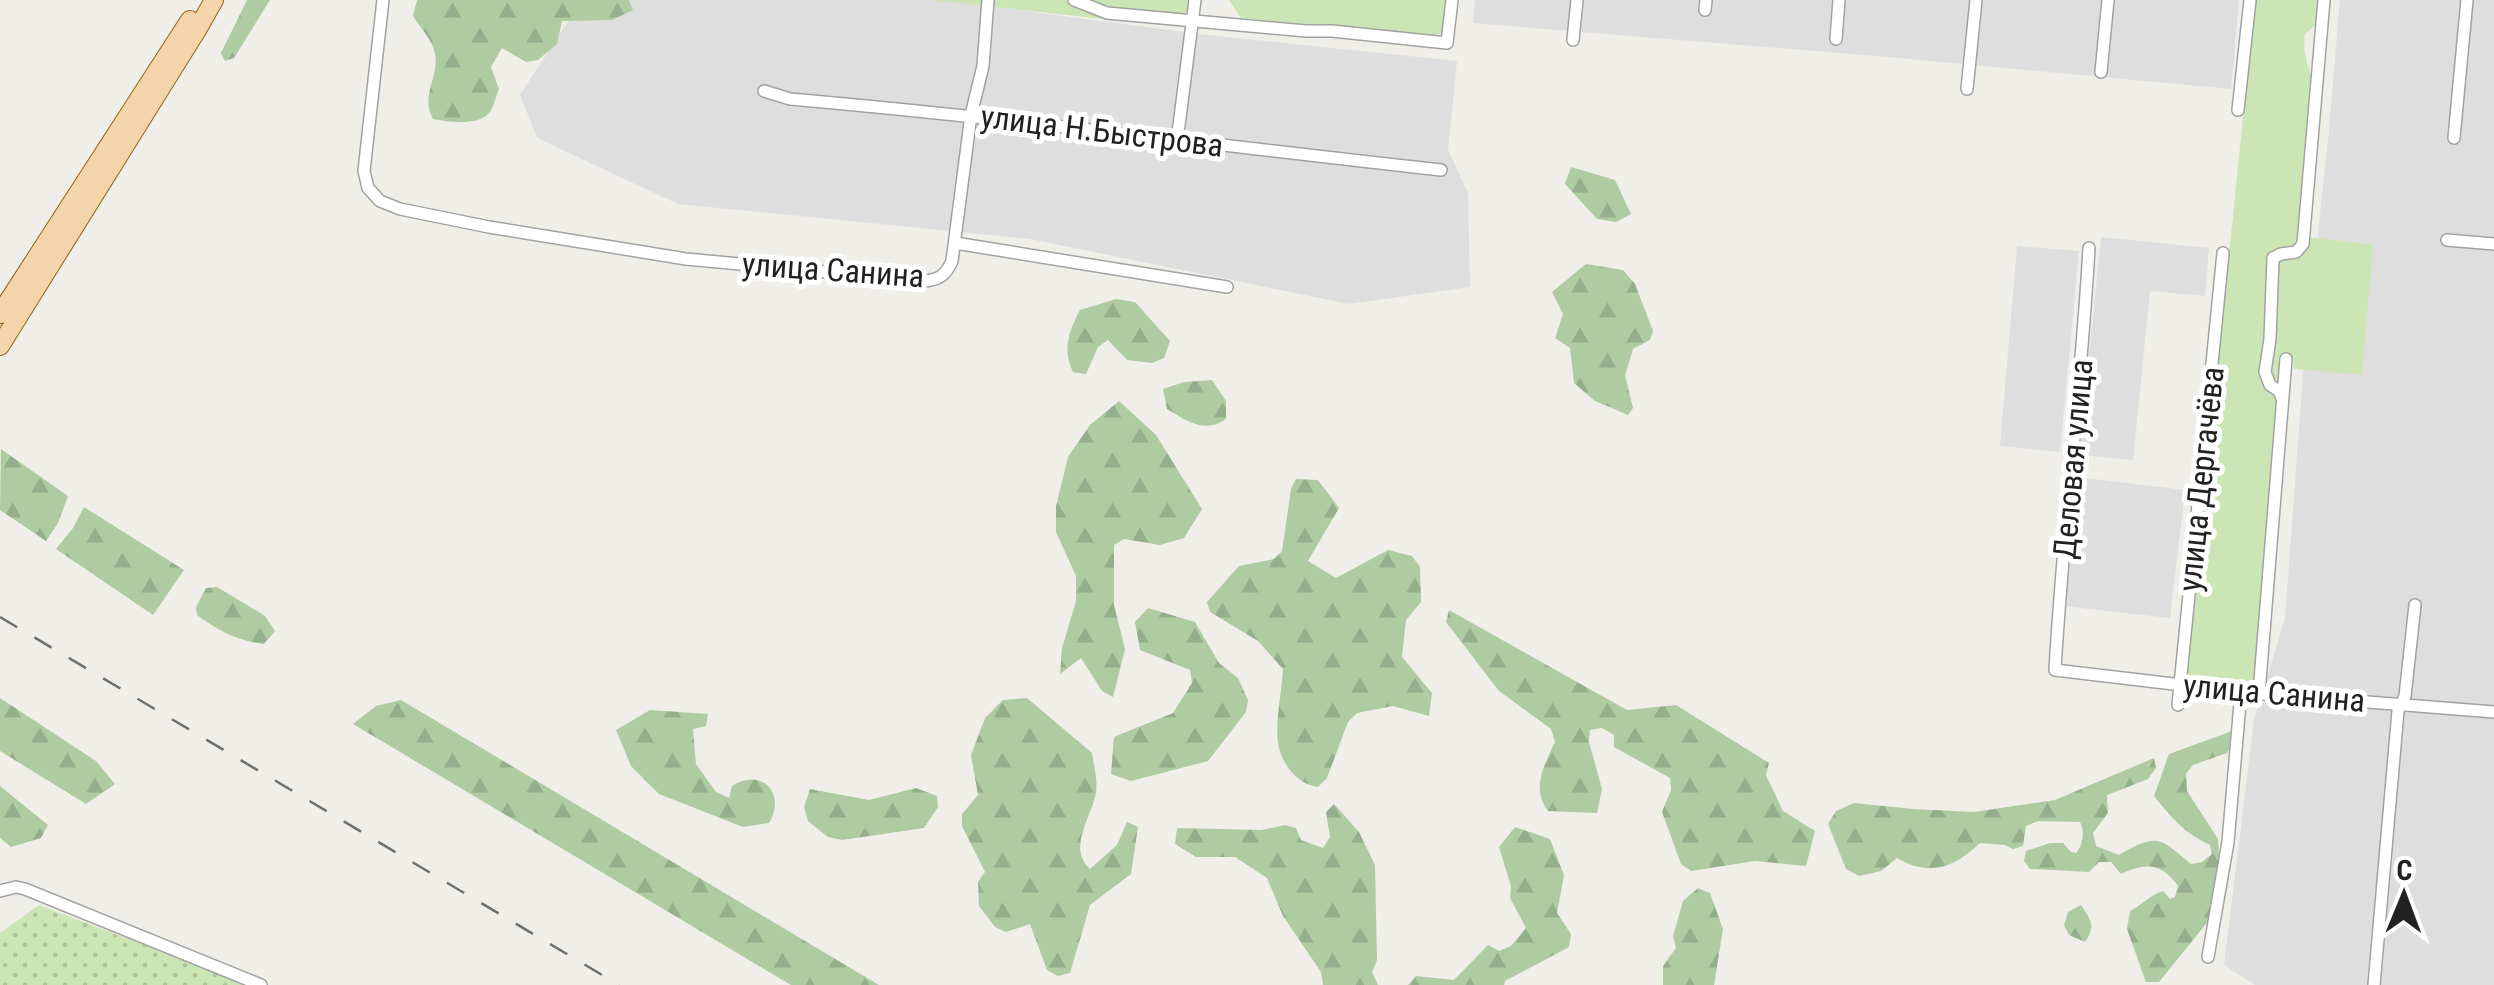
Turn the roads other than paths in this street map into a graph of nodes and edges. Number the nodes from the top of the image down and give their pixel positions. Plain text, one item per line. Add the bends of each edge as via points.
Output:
1 (205, 0) edge
2 (214, 0) edge
3 (383, 0) edge
4 (988, 0) edge
5 (1074, 0) edge
6 (1195, 0) edge
7 (1452, 0) edge
8 (1576, 0) edge
9 (1840, 0) edge
10 (1976, 0) edge
11 (2108, 0) edge
12 (2250, 0) edge
13 (2324, 0) edge
14 (2468, 0) edge
15 (1192, 20) junction
16 (1836, 39) dead end
17 (1573, 40) dead end
18 (2101, 72) dead end
19 (1967, 89) dead end
20 (764, 91) dead end
21 (2238, 110) dead end
22 (971, 115) junction
23 (2454, 138) dead end
24 (1177, 141) junction
25 (1441, 170) dead end
26 (2447, 240) dead end
27 (955, 243) junction
28 (2494, 244) edge
29 (2089, 248) dead end
30 (2223, 253) dead end
31 (1227, 287) dead end
32 (0, 314) edge
33 (0, 346) edge
34 (2286, 359) dead end
35 (2282, 398) junction
36 (2415, 605) dead end
37 (2055, 670) joint
38 (2181, 685) junction
39 (2241, 692) junction
40 (2259, 694) junction
41 (2402, 704) junction
42 (2178, 705) dead end
43 (2494, 712) edge
44 (0, 891) edge
45 (2208, 957) dead end
46 (261, 985) edge
47 (2374, 985) edge

1 - 32 main road
2 - 33 main road
3 - 27 street, улица Санина via 364,171 380,201 489,227 686,259 933,280 948,272
4 - 22 street via 984,66
5 - 15 street via 1106,14
6 - 15 street
7 - 15 street via 1447,43
8 - 17 street
9 - 16 street
10 - 19 street
11 - 18 street
12 - 21 street
13 - 35 street, улица Дергачёва via 2302,244 2273,258 2265,372
14 - 23 street
15 - 24 street
20 - 22 street, улица Н.Быстрова
22 - 24 street, улица Н.Быстрова
22 - 27 street
24 - 25 street, улица Н.Быстрова
26 - 28 street
27 - 31 street
29 - 37 street, Деловая улица
30 - 38 street, улица Дергачёва
34 - 35 street, улица Дергачёва
35 - 40 street, улица Дергачёва
36 - 41 street
37 - 38 street, улица Санина
38 - 39 street, улица Санина
38 - 42 street, улица Дергачёва
39 - 40 street, улица Санина
39 - 45 street via 2228,842
40 - 41 street, улица Санина
41 - 43 street, улица Санина
41 - 47 street
44 - 46 street via 25,889

